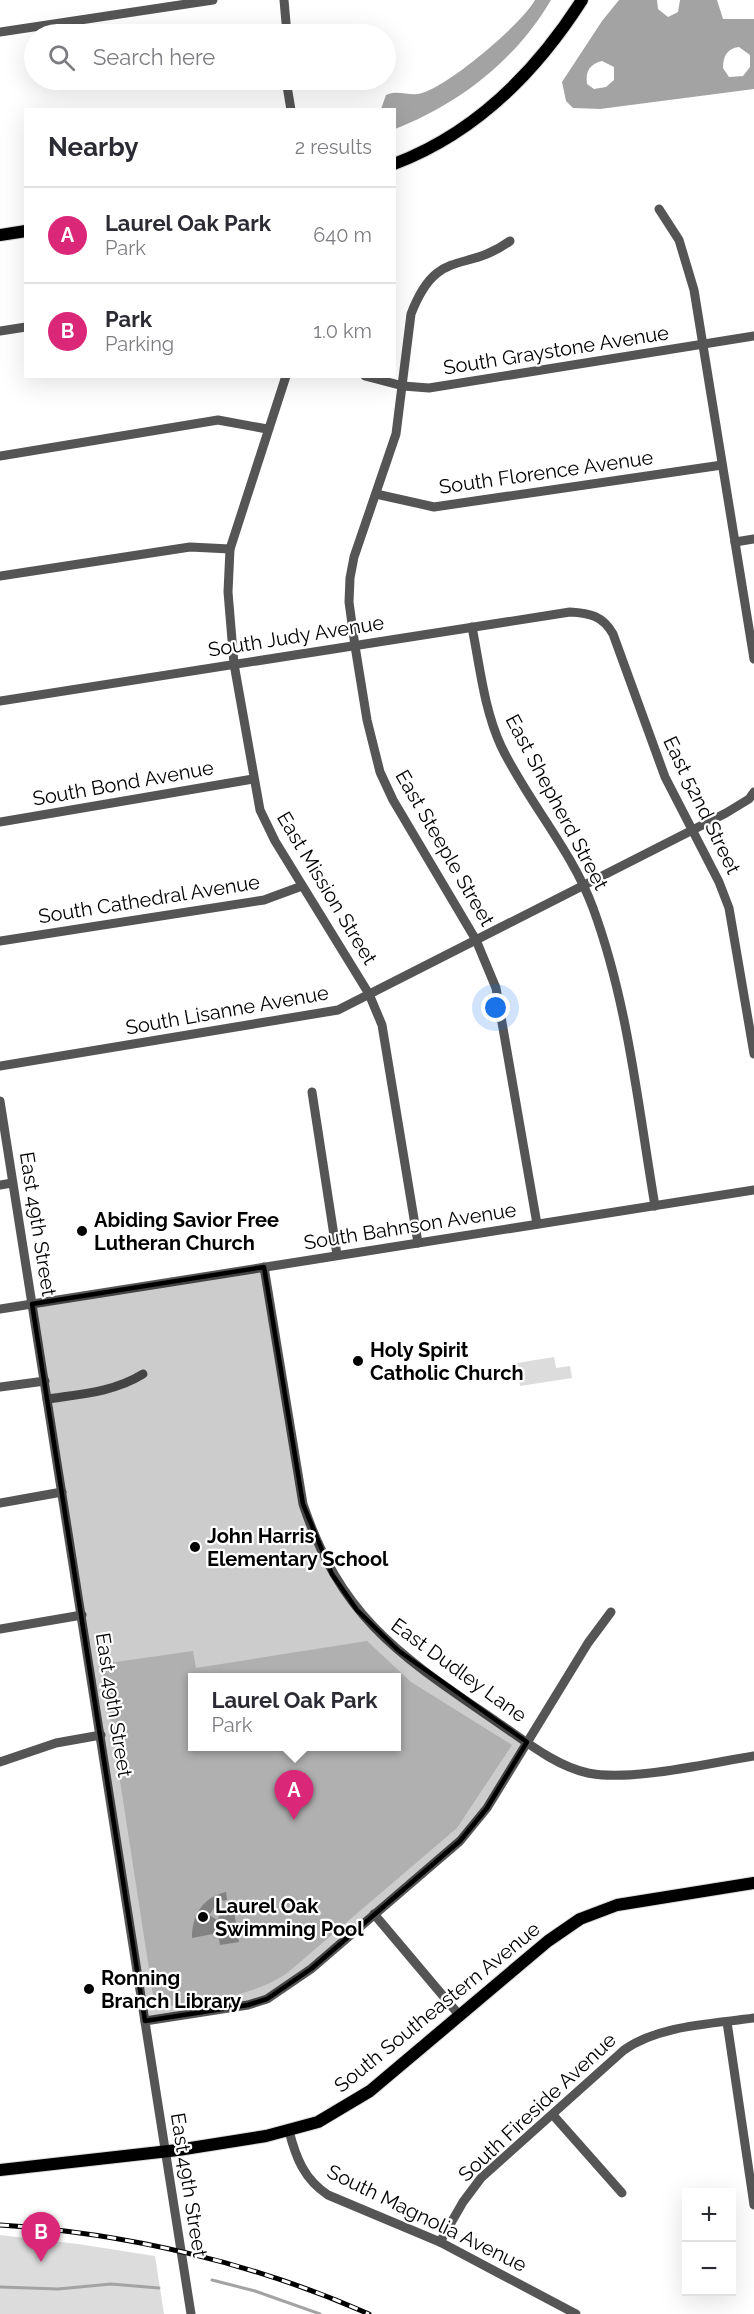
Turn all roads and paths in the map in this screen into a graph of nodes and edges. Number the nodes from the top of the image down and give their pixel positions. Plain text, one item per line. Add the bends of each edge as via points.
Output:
1 (213, 0) edge
2 (284, 0) edge
3 (582, 0) edge
4 (53, 24) edge
5 (286, 24) edge
6 (24, 28) edge
7 (0, 32) edge
8 (288, 90) edge
9 (291, 108) edge
10 (396, 163) edge
11 (659, 209) dead end
12 (24, 231) edge
13 (0, 235) edge
14 (510, 241) dead end
15 (24, 327) edge
16 (0, 331) edge
17 (754, 336) edge
18 (702, 345) junction
19 (285, 378) edge
20 (372, 378) edge
21 (403, 386) junction
22 (267, 429) junction
23 (0, 456) edge
24 (722, 465) junction
25 (376, 494) junction
26 (754, 539) edge
27 (735, 542) junction
28 (230, 549) junction
29 (0, 576) edge
30 (597, 616) joint
31 (472, 627) junction
32 (355, 645) junction
33 (754, 659) edge
34 (234, 664) junction
35 (0, 701) edge
36 (253, 779) junction
37 (754, 792) edge
38 (0, 822) edge
39 (692, 830) junction
40 (302, 886) junction
41 (582, 886) junction
42 (0, 940) edge
43 (476, 940) junction
44 (369, 994) junction
45 (754, 1054) edge
46 (0, 1066) edge
47 (312, 1092) dead end
48 (0, 1101) edge
49 (12, 1183) junction
50 (0, 1185) edge
51 (754, 1190) edge
52 (655, 1206) junction
53 (537, 1224) junction
54 (418, 1243) junction
55 (337, 1256) junction
56 (264, 1267) junction
57 (33, 1304) junction
58 (0, 1309) edge
59 (144, 1374) dead end
60 (45, 1381) junction
61 (0, 1388) edge
62 (47, 1399) junction
63 (62, 1492) junction
64 (0, 1503) edge
65 (611, 1612) dead end
66 (82, 1616) junction
67 (0, 1629) edge
68 (101, 1735) junction
69 (527, 1742) junction
70 (754, 1756) edge
71 (0, 1762) edge
72 (754, 1883) edge
73 (374, 1914) junction
74 (460, 2016) junction
75 (754, 2018) edge
76 (145, 2021) junction
77 (727, 2022) junction
78 (553, 2115) junction
79 (290, 2131) junction
80 (166, 2152) junction
81 (0, 2170) edge
82 (622, 2193) dead end
83 (754, 2205) edge
84 (440, 2242) junction
85 (191, 2314) edge
86 (576, 2314) edge

1 - 4 street
2 - 5 street
3 - 10 main road via 543,57 499,101 455,133
6 - 7 street
8 - 9 street
11 - 18 street via 679,240 689,270
12 - 13 main road
14 - 21 street, East Steeple Street via 494,252 459,260 433,275 411,314
15 - 16 street
17 - 18 street, South Graystone Avenue
18 - 21 street, South Graystone Avenue via 447,386
18 - 24 street
19 - 22 street, East Mission Street
20 - 21 street, South Graystone Avenue
21 - 25 street, East Steeple Street via 396,434
22 - 23 street via 218,420
22 - 28 street, East Mission Street
24 - 25 street, South Florence Avenue via 454,506 418,505
24 - 27 street
25 - 32 street, East Steeple Street via 350,578
26 - 27 street
27 - 33 street
28 - 29 street via 190,547
28 - 34 street, East Mission Street via 228,592
30 - 31 street, South Judy Avenue via 570,612
30 - 39 street, East 52nd Street via 613,634 665,777
31 - 32 street, South Judy Avenue
31 - 41 street, East Shepherd Street via 487,704 502,748
32 - 34 street, South Judy Avenue
32 - 43 street, East Steeple Street via 366,720 380,772
34 - 35 street, South Judy Avenue
34 - 36 street, East Mission Street
36 - 38 street, South Bond Avenue
36 - 40 street, East Mission Street via 260,810
37 - 39 street, South Lisanne Avenue via 749,799
39 - 41 street, South Lisanne Avenue
39 - 45 street, East 52nd Street via 729,908
40 - 42 street, South Cathedral Avenue via 264,900
40 - 44 street, East Mission Street
41 - 43 street, South Lisanne Avenue
41 - 52 street, East Shepherd Street via 607,949 617,988
43 - 44 street, South Lisanne Avenue
43 - 53 street, East Steeple Street via 500,1004
44 - 46 street, South Lisanne Avenue via 325,1014
44 - 54 street, East Mission Street via 387,1044
47 - 55 street
48 - 49 street, East 49th Street
49 - 50 street
49 - 57 street, East 49th Street
51 - 52 street, South Bahnson Avenue
52 - 53 street, South Bahnson Avenue
53 - 54 street, South Bahnson Avenue
54 - 55 street, South Bahnson Avenue
55 - 56 street, South Bahnson Avenue
56 - 57 street, South Bahnson Avenue
56 - 69 street, East Dudley Lane via 303,1504 332,1574 357,1610 399,1651
57 - 58 street, South Bahnson Avenue
57 - 60 street, East 49th Street
59 - 62 street via 114,1388
60 - 61 street
60 - 62 street, East 49th Street
62 - 63 street, East 49th Street
63 - 64 street
63 - 66 street, East 49th Street
65 - 69 street
66 - 67 street
66 - 68 street, East 49th Street
68 - 71 street via 56,1743
68 - 76 street, East 49th Street
69 - 70 street, East Dudley Lane via 578,1770 599,1775 625,1775
69 - 73 street via 487,1808 460,1841
72 - 74 main road, South Southeastern Avenue via 627,1903 588,1916 555,1936
73 - 74 street
73 - 76 street via 311,1969 267,1999
74 - 79 main road, South Southeastern Avenue via 354,2102 318,2122
75 - 77 street, South Fireside Avenue
76 - 80 street, East 49th Street
77 - 78 street, South Fireside Avenue via 639,2039
77 - 83 street
78 - 82 street
78 - 84 street, South Fireside Avenue via 481,2178
79 - 80 main road, South Southeastern Avenue
79 - 84 street, South Magnolia Avenue via 298,2160 316,2187
80 - 81 main road, South Southeastern Avenue
80 - 85 street, East 49th Street
84 - 86 street, South Magnolia Avenue

